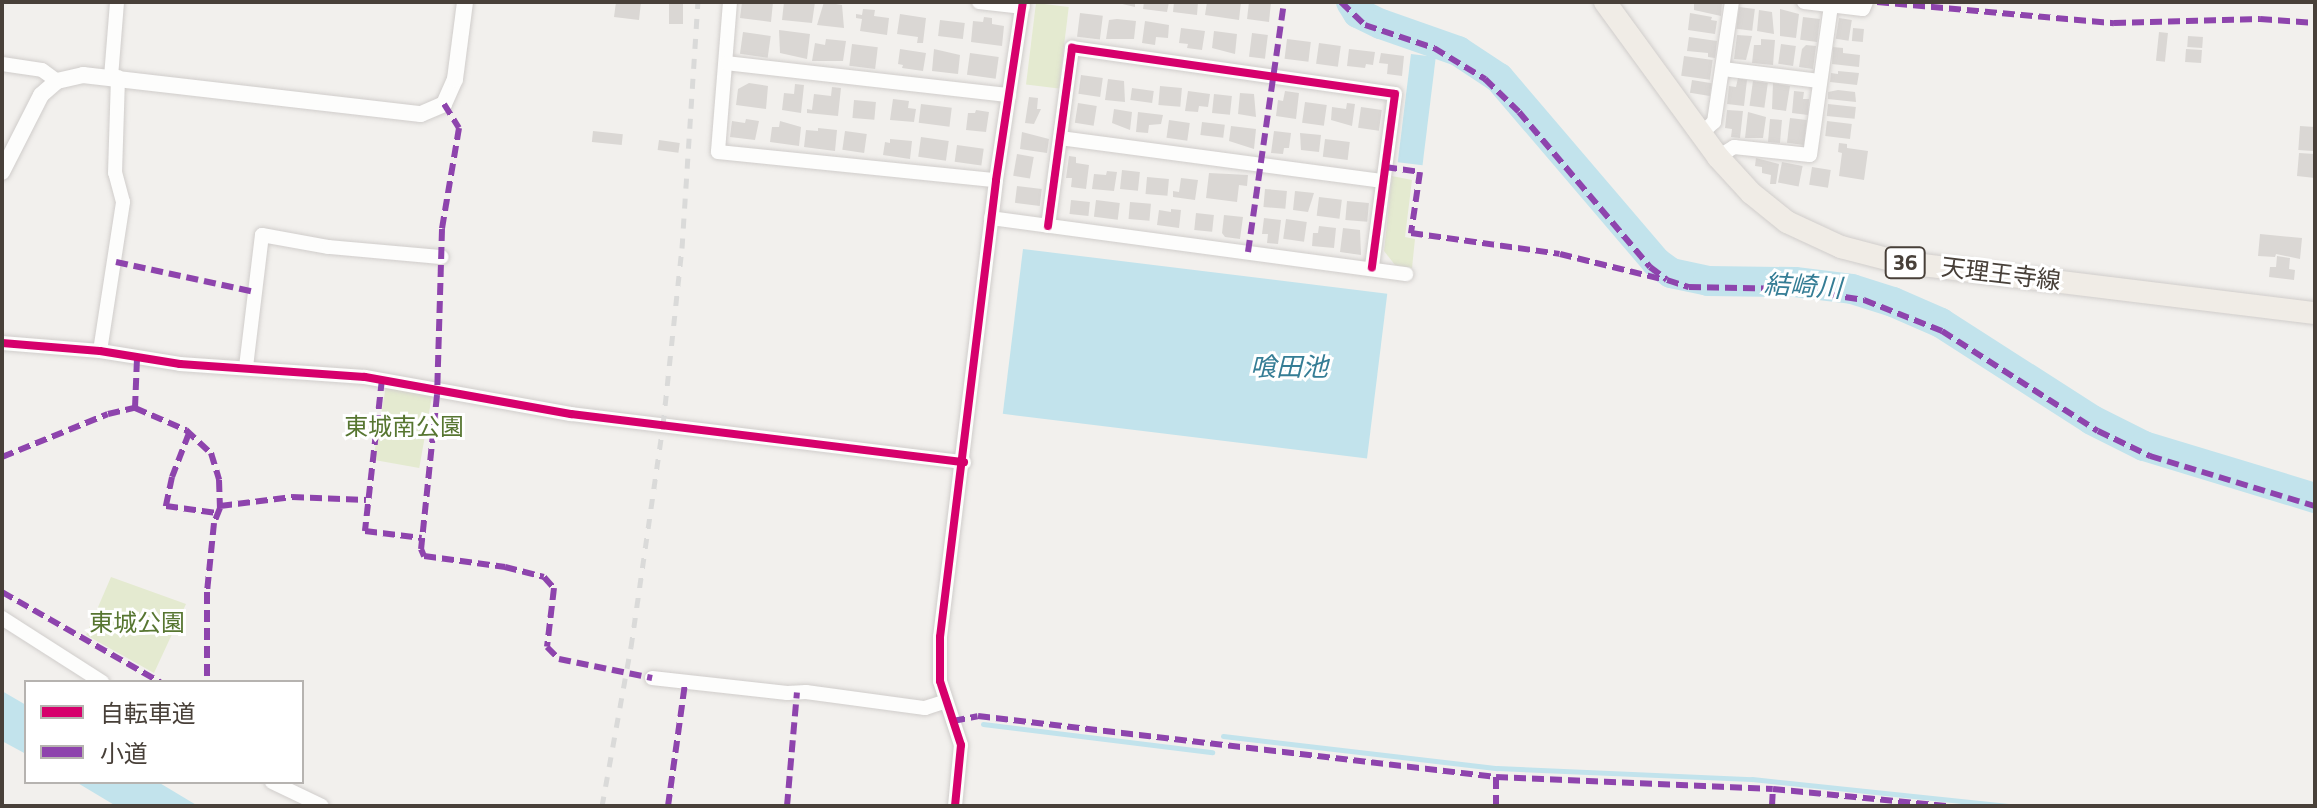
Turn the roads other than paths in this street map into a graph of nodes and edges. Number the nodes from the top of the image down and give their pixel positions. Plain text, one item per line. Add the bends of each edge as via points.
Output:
1 (117, 2) edge
2 (465, 2) edge
3 (730, 2) edge
4 (979, 2) edge
5 (1605, 2) edge
6 (1732, 2) edge
7 (1804, 2) edge
8 (1866, 2) edge
9 (1023, 4) edge
10 (1831, 6) junction
11 (726, 63) junction
12 (2, 64) edge
13 (1723, 69) junction
14 (115, 77) junction
15 (57, 81) junction
16 (1819, 81) junction
17 (1009, 95) junction
18 (1701, 134) junction
19 (1060, 138) junction
20 (1718, 157) junction
21 (2, 172) edge
22 (996, 180) junction
23 (1383, 181) junction
24 (991, 218) junction
25 (1048, 226) junction
26 (442, 257) dead end
27 (1372, 267) junction
28 (1406, 274) dead end
29 (2315, 313) edge
30 (2, 343) edge
31 (100, 351) junction
32 (246, 367) junction
33 (964, 462) junction
34 (2, 618) edge
35 (652, 678) dead end
36 (99, 680) edge
37 (944, 702) junction
38 (276, 784) edge
39 (322, 806) edge
40 (955, 806) edge

1 - 14 street
2 - 14 street via 455,79 444,104 421,114
3 - 11 street
4 - 9 street
5 - 18 main road, 天理王寺線 / 36
6 - 13 street
7 - 10 street
8 - 10 street via 1863,9
9 - 17 street
10 - 16 street
11 - 17 street
11 - 22 street via 718,152
12 - 15 street via 42,70
13 - 16 street
13 - 18 street via 1714,122
14 - 15 street via 83,75
14 - 31 street via 115,173 123,202
15 - 21 street via 41,95
16 - 20 street via 1810,155 1734,147
17 - 22 street
18 - 20 main road, 天理王寺線 / 36
19 - 23 street
19 - 23 street via 1072,48 1395,94
19 - 25 street
20 - 29 main road, 天理王寺線 / 36 via 1769,210 1867,255
22 - 24 street
23 - 27 street
24 - 25 street
24 - 33 street
25 - 27 street
26 - 32 street via 262,235
27 - 28 street
30 - 31 street
31 - 32 street via 180,364
32 - 33 street via 365,377 571,414
33 - 37 street via 940,637
34 - 36 street
35 - 37 street via 925,708
37 - 40 street via 961,745
38 - 39 street

